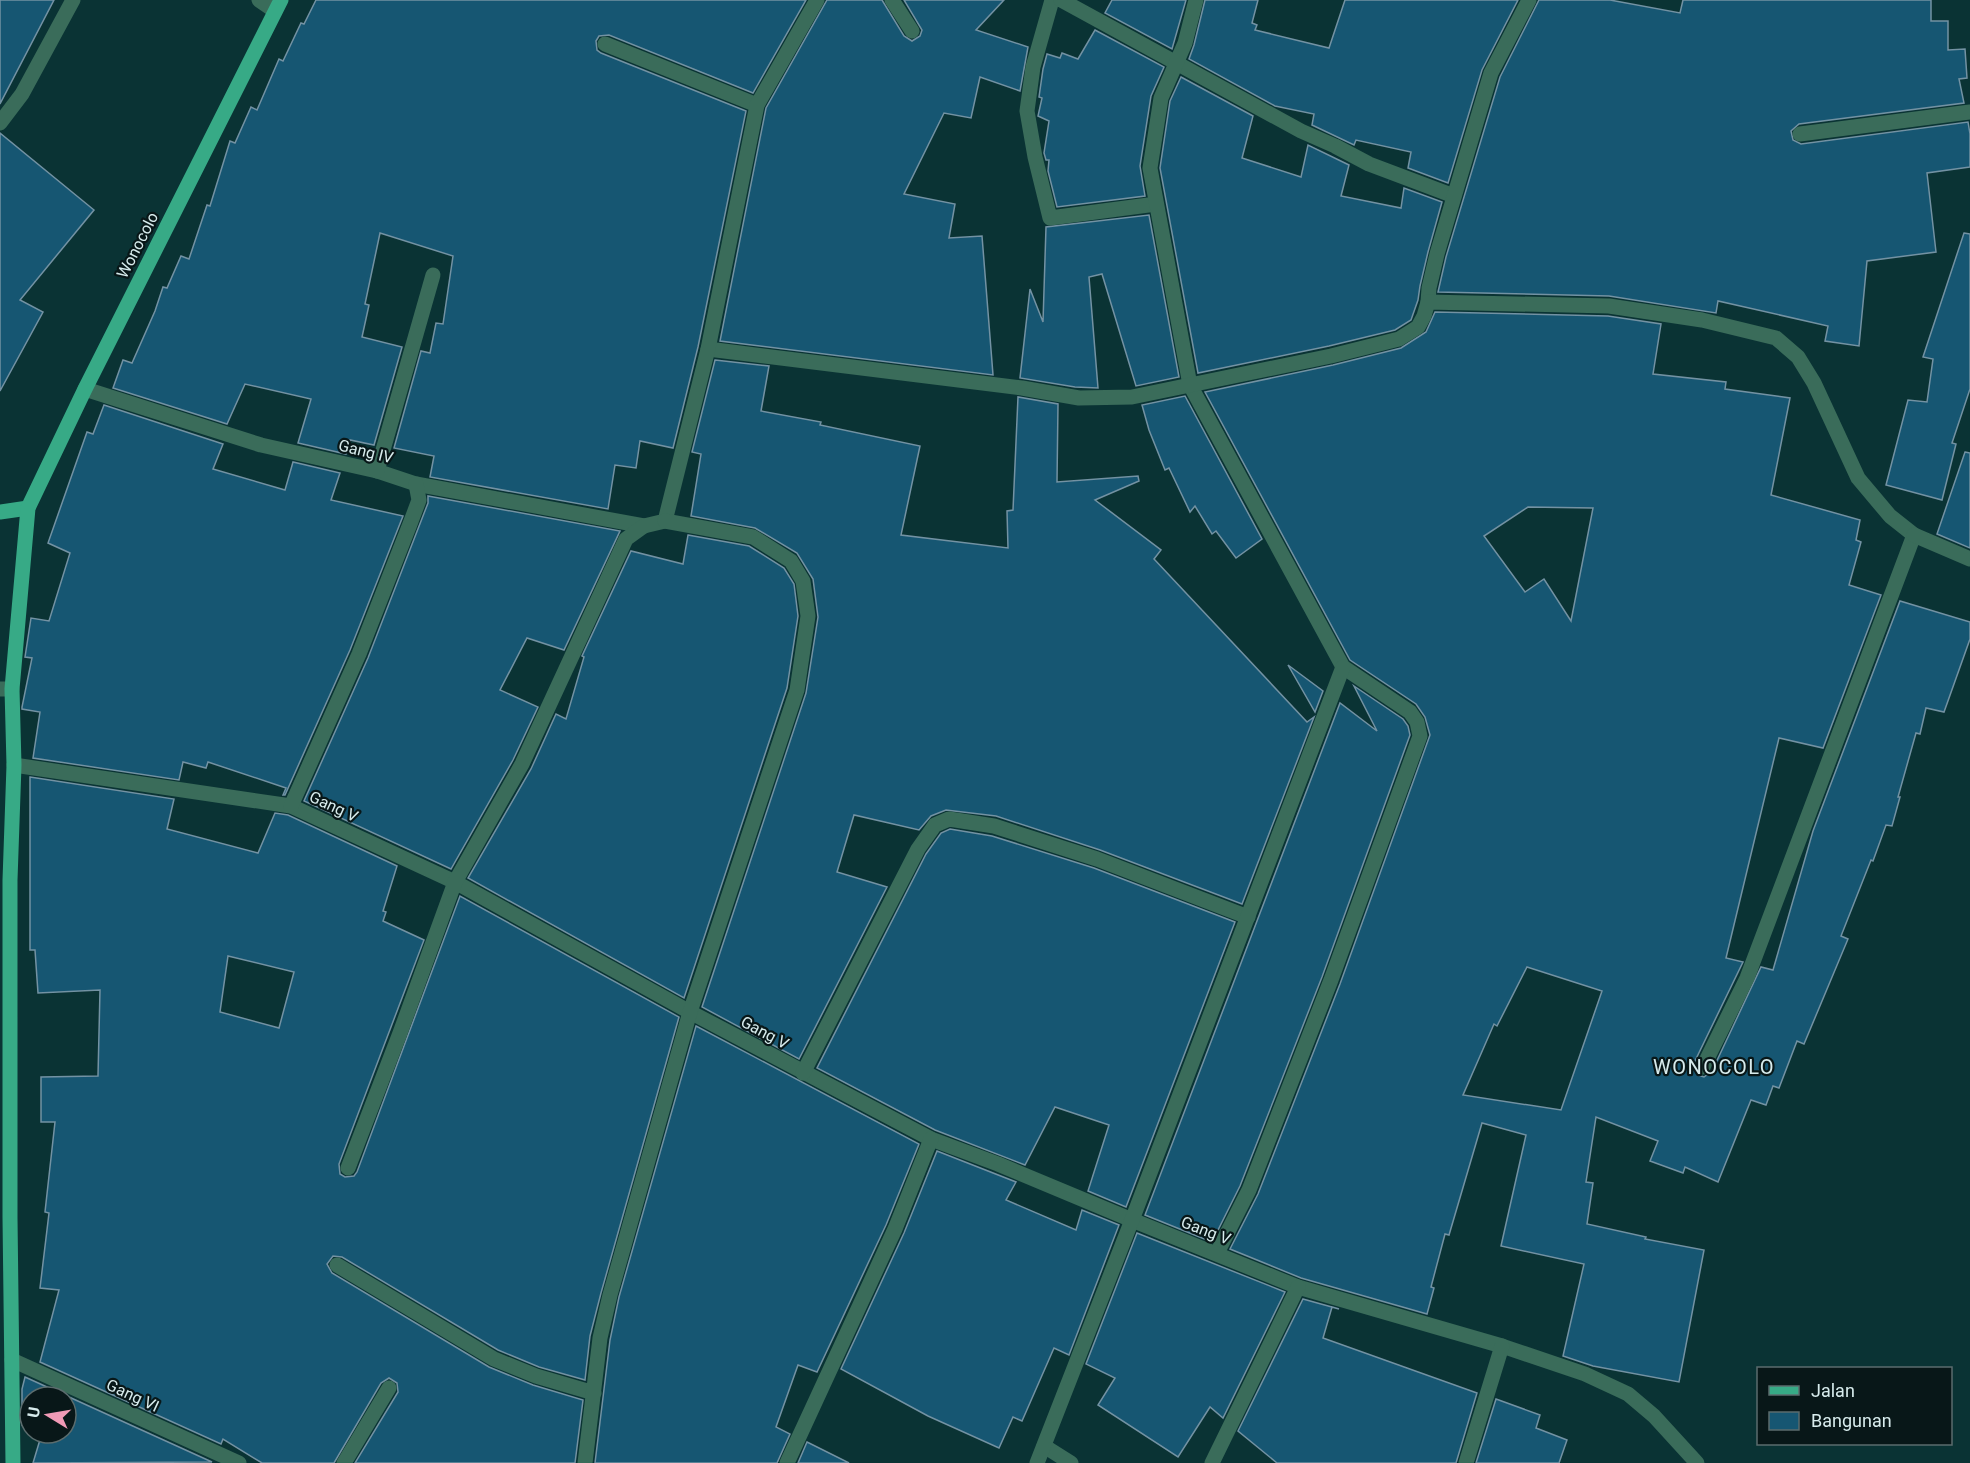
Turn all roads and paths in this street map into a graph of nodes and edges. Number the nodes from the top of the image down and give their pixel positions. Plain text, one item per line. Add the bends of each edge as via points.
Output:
1 (73, 0) edge
2 (259, 0) edge
3 (817, 0) edge
4 (892, 0) edge
5 (1052, 0) edge
6 (1061, 0) edge
7 (1196, 0) edge
8 (1529, 0) edge
9 (278, 6) edge
10 (912, 31) dead end
11 (605, 44) dead end
12 (1176, 63) junction
13 (757, 105) junction
14 (1970, 112) edge
15 (0, 123) edge
16 (1800, 134) dead end
17 (1454, 196) junction
18 (1156, 204) junction
19 (433, 275) dead end
20 (1428, 302) junction
21 (708, 349) junction
22 (1190, 386) junction
23 (85, 389) junction
24 (377, 471) junction
25 (416, 484) junction
26 (28, 507) junction
27 (0, 512) edge
28 (665, 521) junction
29 (644, 526) junction
30 (1914, 535) junction
31 (1970, 559) edge
32 (1343, 667) junction
33 (6, 689) edge
34 (14, 765) junction
35 (291, 806) junction
36 (455, 882) junction
37 (1248, 917) junction
38 (690, 1012) junction
39 (1703, 1067) dead end
40 (803, 1073) junction
41 (931, 1139) junction
42 (348, 1168) dead end
43 (1132, 1220) junction
44 (1217, 1253) junction
45 (337, 1265) dead end
46 (1298, 1287) junction
47 (1502, 1346) junction
48 (12, 1360) junction
49 (389, 1388) dead end
50 (594, 1393) junction
51 (1044, 1446) junction
52 (13, 1463) edge
53 (239, 1463) edge
54 (344, 1463) edge
55 (585, 1463) edge
56 (787, 1463) edge
57 (1037, 1463) edge
58 (1071, 1463) edge
59 (1212, 1463) edge
60 (1466, 1463) edge
61 (1697, 1463) edge

1 - 15 street via 22,94
2 - 9 street
3 - 13 street
4 - 10 street
5 - 18 street via 1033,67 1027,111 1050,218
6 - 12 street
7 - 12 street
8 - 17 street via 1491,73
9 - 23 main road, Wonocolo
11 - 13 street
12 - 17 street via 1369,164
12 - 18 street via 1161,98 1150,168
13 - 21 street
14 - 16 street
17 - 20 street
18 - 22 street
19 - 24 street
20 - 22 street via 1418,327 1399,339
20 - 30 street via 1609,306 1702,320 1776,338 1798,357 1814,383 1858,478 1890,516
21 - 22 street via 1078,398 1132,397
21 - 28 street
22 - 32 street
23 - 24 street, Gang IV via 261,446
23 - 26 main road, Wonocolo
24 - 25 street, Gang IV
25 - 29 street, Gang IV
25 - 35 street via 419,500 410,524 359,654
26 - 27 main road
26 - 33 main road
28 - 29 street
28 - 38 street via 753,537 791,561 803,581 808,616 797,690
29 - 36 street via 626,539 522,764
30 - 31 street
30 - 39 street via 1747,978
32 - 37 street
32 - 44 street via 1410,712 1420,736 1250,1190
33 - 34 main road
34 - 35 street, Gang V
34 - 48 main road via 10,880
35 - 36 street, Gang V
36 - 38 street, Gang V
36 - 42 street
37 - 40 street via 1087,856 994,826 949,819 935,825 918,849
37 - 43 street
38 - 40 street, Gang V
38 - 50 street via 610,1295
40 - 41 street, Gang V
41 - 43 street, Gang V
41 - 56 street via 895,1229
43 - 44 street, Gang V
43 - 51 street
44 - 46 street, Gang V
45 - 50 street via 494,1359
46 - 47 street, Gang V
46 - 59 street
47 - 60 street
47 - 61 street, Gang V via 1585,1374 1628,1394
48 - 52 main road
48 - 53 street, Gang VI
49 - 54 street
50 - 55 street
51 - 57 street
51 - 58 street

